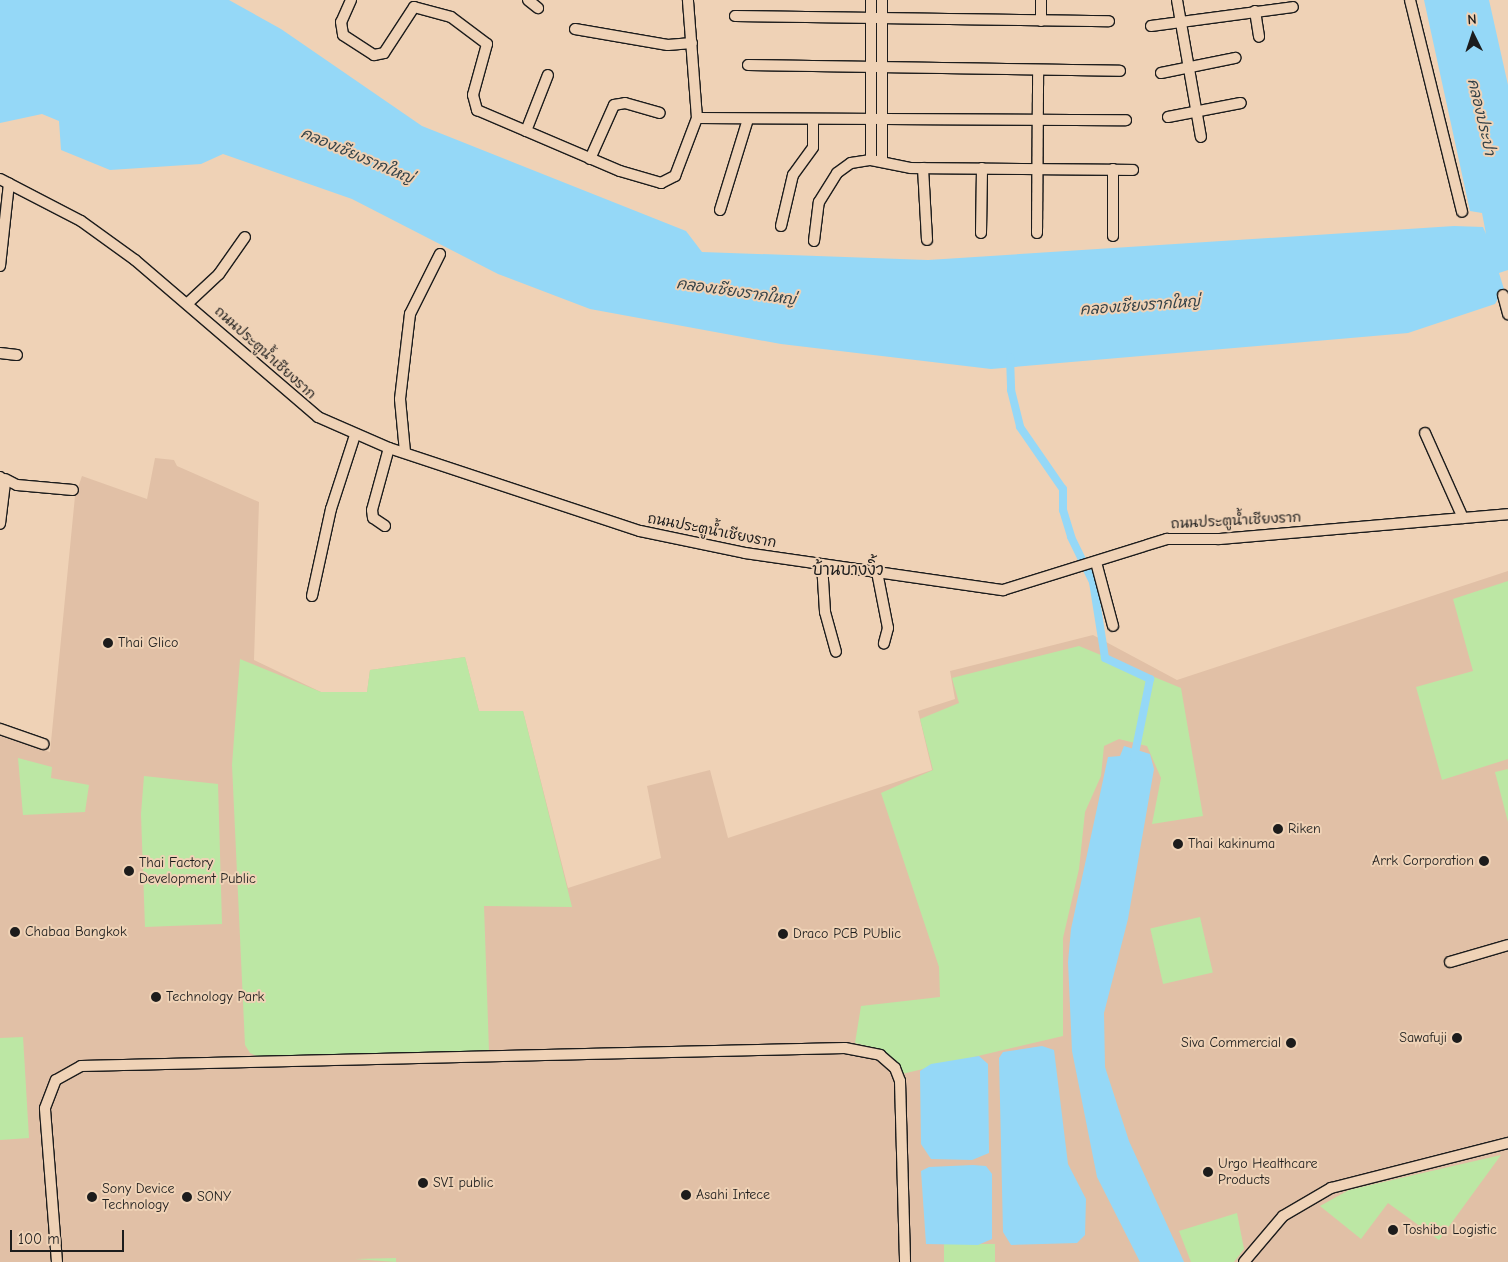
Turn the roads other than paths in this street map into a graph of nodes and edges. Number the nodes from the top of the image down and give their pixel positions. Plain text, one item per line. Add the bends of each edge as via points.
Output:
1 (351, 0) edge
2 (528, 0) edge
3 (688, 0) edge
4 (872, 0) edge
5 (882, 0) edge
6 (1040, 0) edge
7 (1177, 0) edge
8 (1410, 0) edge
9 (1293, 7) dead end
10 (538, 8) dead end
11 (1255, 11) junction
12 (735, 16) dead end
13 (876, 20) junction
14 (1040, 20) junction
15 (1108, 21) dead end
16 (1182, 21) junction
17 (1151, 26) dead end
18 (575, 29) dead end
19 (1259, 37) dead end
20 (692, 43) junction
21 (1235, 58) dead end
22 (748, 65) dead end
23 (1190, 67) junction
24 (876, 68) junction
25 (1038, 71) junction
26 (1120, 71) dead end
27 (1161, 73) dead end
28 (548, 76) dead end
29 (1241, 103) dead end
30 (1198, 110) junction
31 (660, 113) dead end
32 (1168, 117) dead end
33 (697, 118) junction
34 (744, 119) junction
35 (876, 119) junction
36 (814, 120) junction
37 (1037, 120) junction
38 (1126, 120) dead end
39 (526, 131) junction
40 (1201, 137) dead end
41 (590, 159) junction
42 (876, 160) junction
43 (923, 168) junction
44 (982, 168) junction
45 (1037, 168) junction
46 (1112, 169) junction
47 (1133, 170) dead end
48 (5, 181) edge
49 (720, 210) dead end
50 (1462, 212) dead end
51 (781, 226) dead end
52 (981, 233) dead end
53 (1037, 233) dead end
54 (1113, 236) dead end
55 (245, 237) dead end
56 (927, 240) dead end
57 (814, 241) dead end
58 (440, 254) dead end
59 (0, 266) edge
60 (1503, 295) dead end
61 (188, 303) junction
62 (1508, 314) edge
63 (0, 353) edge
64 (17, 355) dead end
65 (1425, 433) dead end
66 (355, 435) junction
67 (389, 448) junction
68 (405, 452) junction
69 (2, 478) edge
70 (73, 490) dead end
71 (1508, 514) edge
72 (1463, 518) junction
73 (0, 524) edge
74 (385, 526) dead end
75 (1095, 562) junction
76 (822, 564) junction
77 (877, 572) junction
78 (312, 596) dead end
79 (1113, 626) dead end
80 (884, 643) dead end
81 (836, 652) dead end
82 (0, 729) edge
83 (43, 744) dead end
84 (1508, 944) edge
85 (1450, 962) dead end
86 (1508, 1143) edge
87 (57, 1262) edge
88 (905, 1262) edge
89 (1244, 1262) edge

1 - 39 street via 341,22 343,35 374,55 384,53 418,6 451,17 484,40 488,49 473,104 477,110
2 - 10 street
3 - 20 street
4 - 13 street
5 - 13 street
6 - 14 street
7 - 16 street
8 - 50 street
9 - 11 street
11 - 16 street
11 - 19 street
12 - 13 street
13 - 14 street
13 - 24 street
14 - 15 street
16 - 17 street
16 - 23 street
18 - 20 street via 668,45
20 - 33 street
21 - 23 street
22 - 24 street
23 - 27 street
23 - 30 street
24 - 25 street
24 - 35 street
25 - 26 street
25 - 37 street
28 - 39 street
29 - 30 street
30 - 32 street
30 - 40 street
31 - 41 street via 626,103 614,104
33 - 34 street
33 - 41 street via 670,182
34 - 36 street
34 - 49 street
35 - 36 street
35 - 37 street
35 - 42 street
36 - 51 street via 813,147 793,175
37 - 38 street
37 - 45 street
39 - 41 street
42 - 43 street
42 - 57 street via 851,163 826,187 819,202
43 - 44 street
43 - 56 street
44 - 45 street
44 - 52 street
45 - 46 street
45 - 53 street
46 - 47 street
46 - 54 street
48 - 59 street
48 - 61 street, ถนนประตูน้ำเชียงราก via 82,221
55 - 61 street via 219,274
58 - 68 street via 410,314 400,399
60 - 62 street
61 - 66 street, ถนนประตูน้ำเชียงราก via 297,404
63 - 64 street
65 - 72 street
66 - 67 street, ถนนประตูน้ำเชียงราก
66 - 78 street via 331,509
67 - 68 street, ถนนประตูน้ำเชียงราก
67 - 74 street via 372,510 373,518
68 - 76 street, ถนนประตูน้ำเชียงราก via 634,530
69 - 70 street via 17,485
69 - 73 street
71 - 72 street, ถนนประตูน้ำเชียงราก
72 - 75 street, ถนนประตูน้ำเชียงราก via 1218,539 1187,536 1154,541
75 - 77 street, ถนนประตูน้ำเชียงราก via 1003,590
75 - 79 street
76 - 77 street, ถนนประตูน้ำเชียงราก
76 - 81 street via 825,612
77 - 80 street via 888,628
82 - 83 street
84 - 85 street
86 - 89 street via 1331,1188 1284,1216
87 - 88 street via 45,1108 56,1080 81,1066 845,1048 880,1055 898,1073

